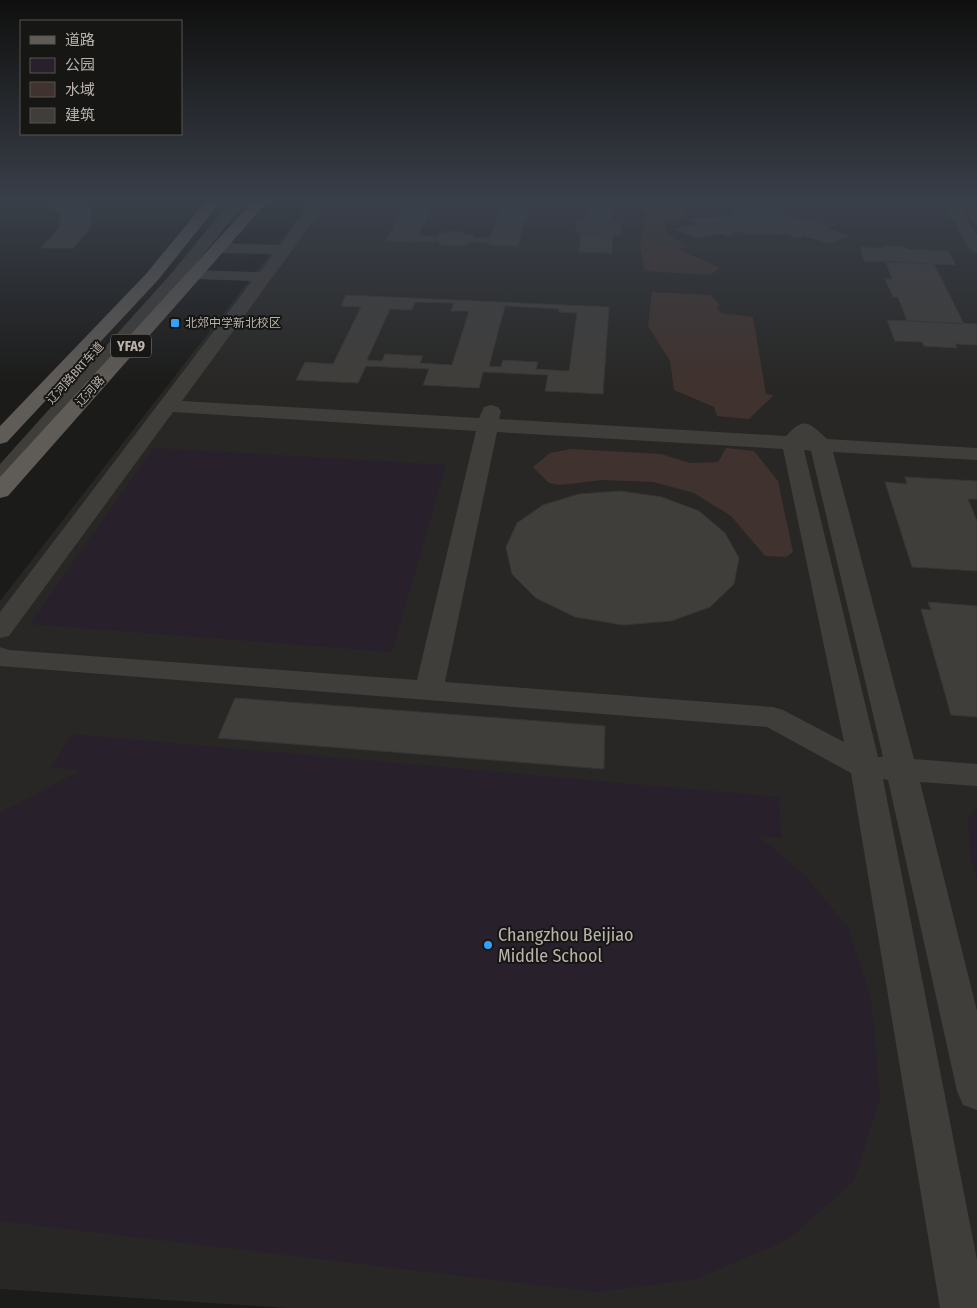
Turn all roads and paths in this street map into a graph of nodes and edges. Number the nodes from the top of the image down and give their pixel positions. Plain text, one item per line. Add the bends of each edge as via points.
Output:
1 (164, 262) edge
2 (177, 262) edge
3 (189, 262) edge
4 (207, 262) edge
5 (275, 262) edge
6 (196, 274) junction
7 (264, 277) junction
8 (173, 399) junction
9 (489, 418) junction
10 (0, 438) edge
11 (806, 439) junction
12 (977, 439) edge
13 (977, 454) edge
14 (0, 456) edge
15 (0, 477) edge
16 (0, 491) edge
17 (0, 630) edge
18 (0, 656) edge
19 (429, 691) junction
20 (865, 767) junction
21 (901, 770) junction
22 (977, 775) edge
23 (977, 1091) edge
24 (963, 1308) edge

1 - 10 main road, YFA9
2 - 14 lane, 辽河路BRT车道
3 - 15 lane, 辽河路BRT车道
4 - 6 main road, 辽河路 / YFA9
5 - 7 lane
6 - 7 lane
6 - 16 main road, 辽河路 / YFA9
7 - 8 lane
8 - 9 lane
8 - 17 lane
9 - 11 lane
9 - 19 lane
11 - 12 lane
11 - 13 lane
11 - 20 lane
11 - 21 lane
18 - 19 lane
19 - 20 lane via 772,717
20 - 21 lane
20 - 24 lane
21 - 22 lane
21 - 23 lane

